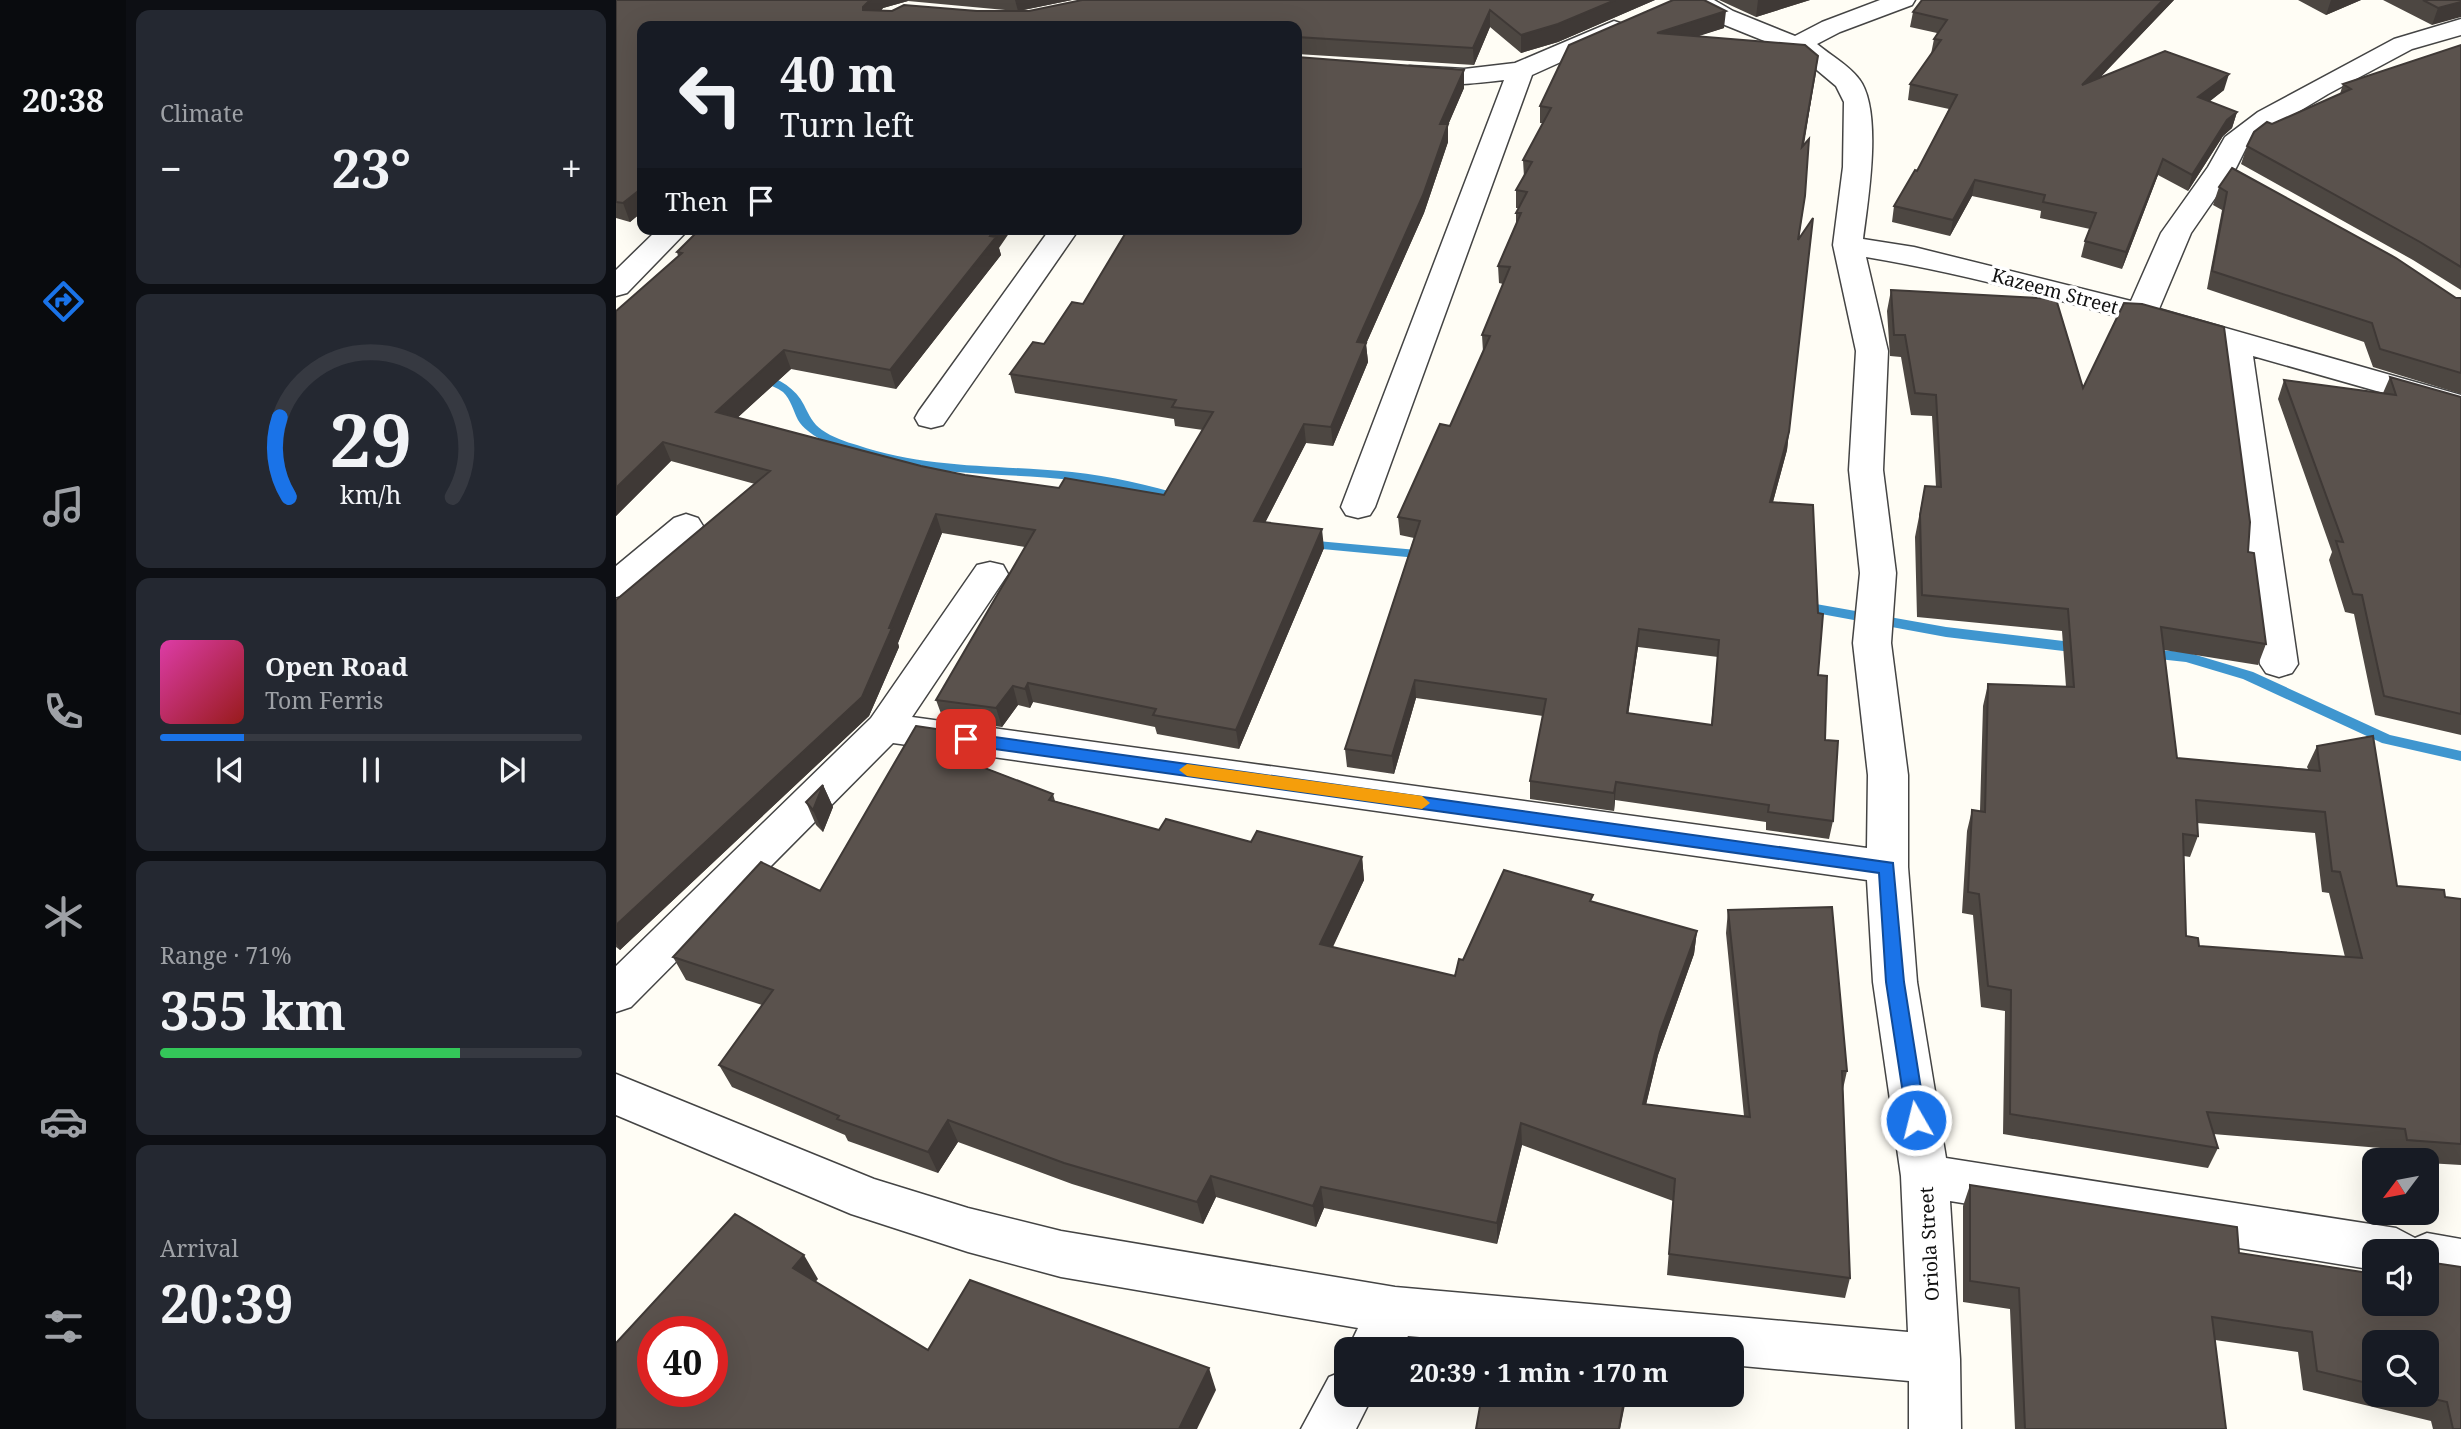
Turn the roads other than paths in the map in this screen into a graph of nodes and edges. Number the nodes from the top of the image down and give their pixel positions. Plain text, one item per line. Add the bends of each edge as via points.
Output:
1 (1903, 0) edge
2 (1683, 2) edge
3 (1633, 22) edge
4 (2461, 27) edge
5 (1798, 44) junction
6 (1521, 70) junction
7 (1387, 72) edge
8 (669, 235) edge
9 (1061, 235) edge
10 (1848, 245) junction
11 (616, 287) edge
12 (2141, 314) junction
13 (2235, 340) junction
14 (2461, 405) edge
15 (930, 418) dead end
16 (1358, 507) dead end
17 (686, 526) dead end
18 (990, 574) dead end
19 (616, 585) edge
20 (2279, 664) dead end
21 (885, 728) junction
22 (1887, 867) junction
23 (616, 994) edge
24 (616, 1094) edge
25 (1925, 1175) junction
26 (2362, 1246) edge
27 (2439, 1258) edge
28 (2461, 1262) edge
29 (1384, 1330) edge
30 (1935, 1359) junction
31 (1340, 1407) edge
32 (1327, 1429) edge
33 (1935, 1429) edge

1 - 5 street
2 - 5 street, Oriola Street
3 - 6 street
4 - 12 street via 2403,44 2309,94 2235,143 2233,175 2176,233
5 - 10 street, Oriola Street via 1848,82 1857,102 1857,167
6 - 7 street via 1465,77
6 - 16 street
8 - 11 street
9 - 15 street
10 - 12 street, Kazeem Street via 1951,264
10 - 22 street, Oriola Street via 1872,351 1866,470 1878,573 1871,643 1888,775
12 - 13 street, Kazeem Street
13 - 14 street, Kazeem Street
13 - 20 street
17 - 19 street
18 - 21 street
21 - 22 street
21 - 23 street
22 - 25 street, Oriola Street via 1895,982
24 - 29 street via 868,1199 968,1230 1061,1254 1189,1274
25 - 26 street
25 - 30 street, Oriola Street
27 - 28 street
29 - 30 street
30 - 33 street, Oriola Street
31 - 32 street

